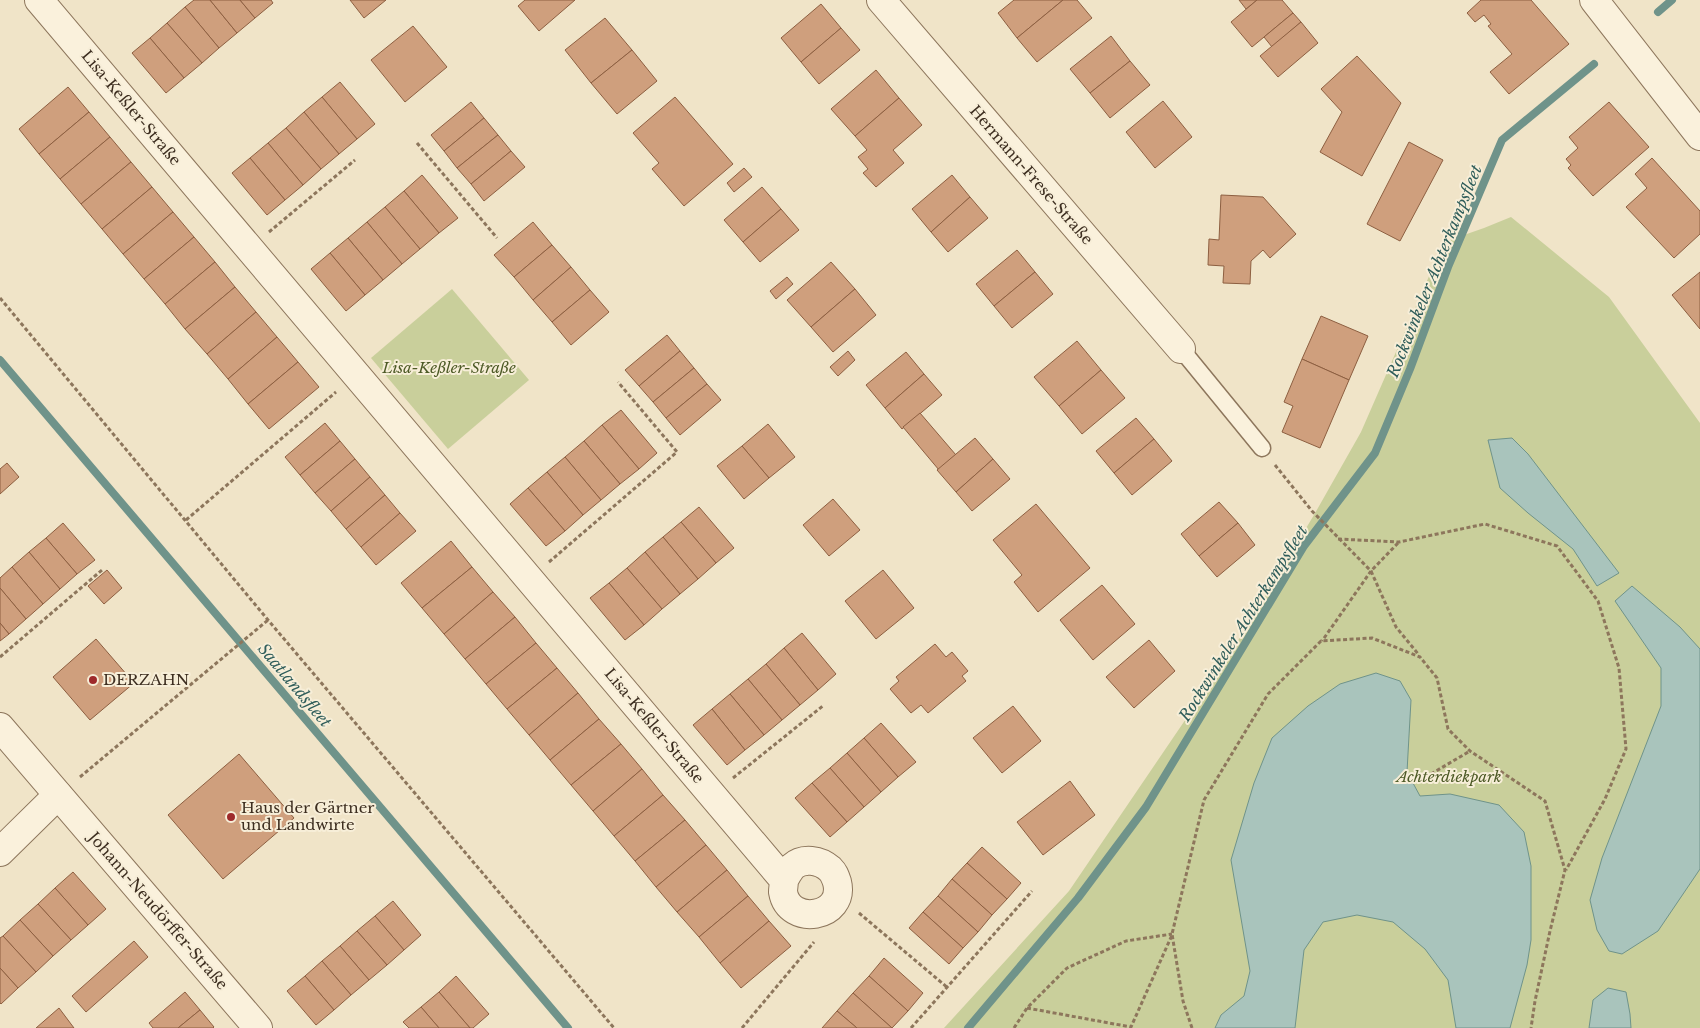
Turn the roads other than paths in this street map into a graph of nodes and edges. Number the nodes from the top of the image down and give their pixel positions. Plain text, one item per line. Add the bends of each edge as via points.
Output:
1 (40, 0) edge
2 (881, 0) edge
3 (1594, 0) edge
4 (1700, 136) edge
5 (1182, 349) joint
6 (1262, 448) road end
7 (0, 727) edge
8 (58, 795) junction
9 (0, 852) edge
10 (784, 880) junction
11 (258, 1028) edge

1 - 10 street, Lisa-Keßler-Straße
2 - 5 street, Hermann-Frese-Straße
3 - 4 street
5 - 6 lane
7 - 8 street, Johann-Neudörffer-Straße
8 - 9 street
8 - 11 street, Johann-Neudörffer-Straße
10 - 10 street, Lisa-Keßler-Straße via 783,892 797,911 808,915 822,913 834,904 838,889 835,874 823,863 807,860 792,867

